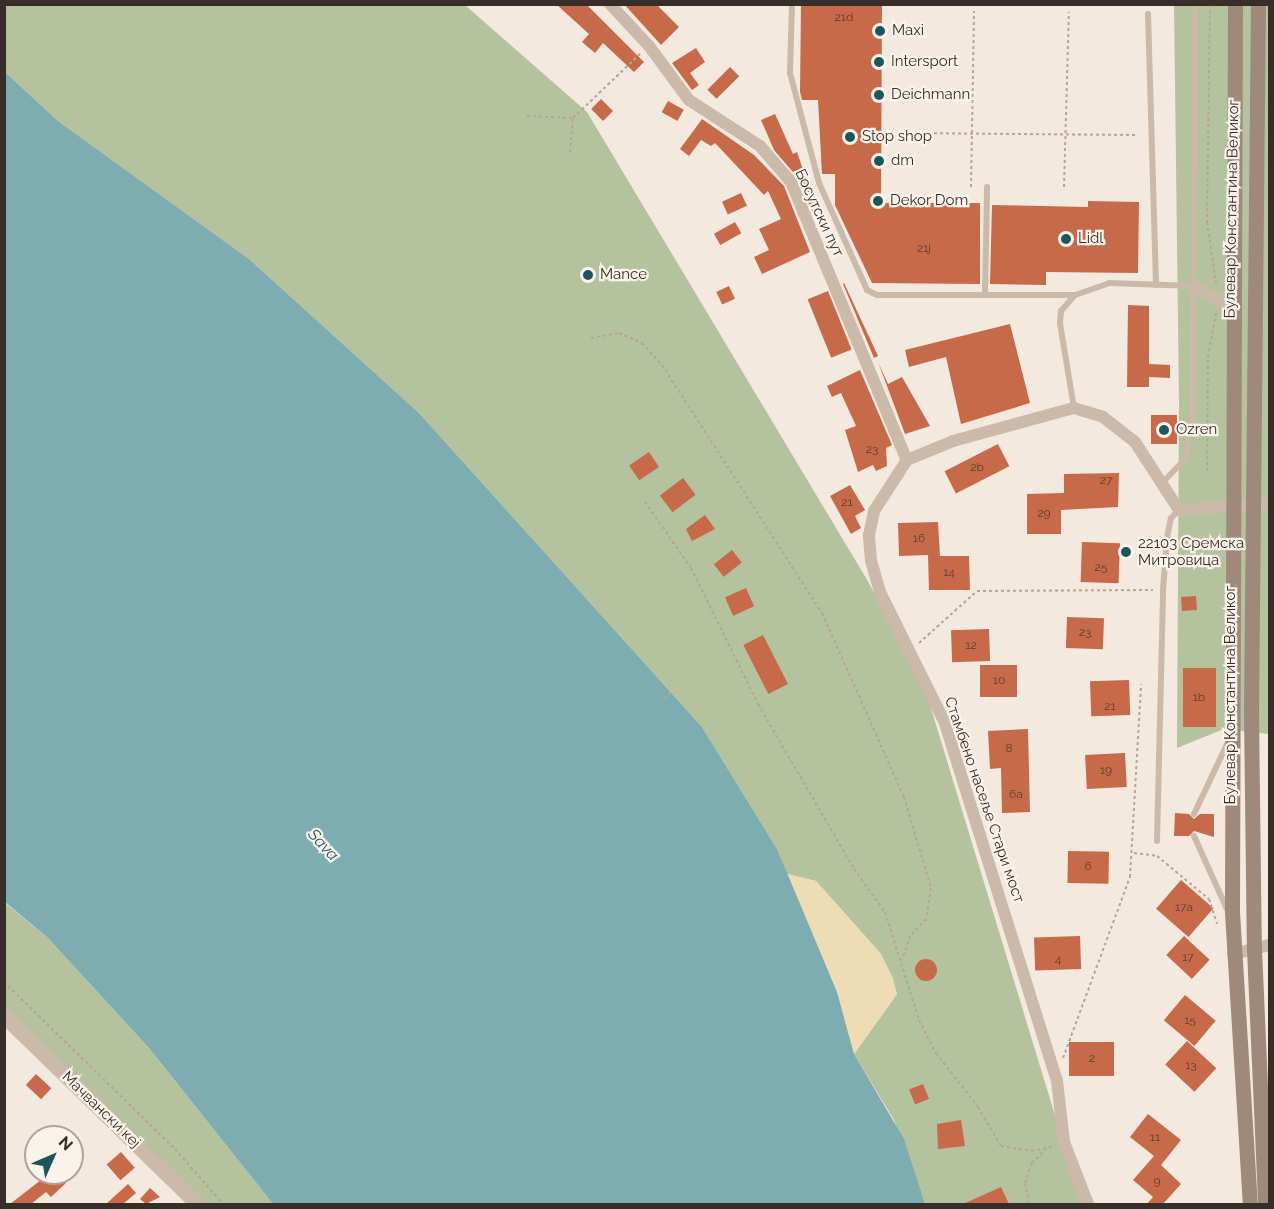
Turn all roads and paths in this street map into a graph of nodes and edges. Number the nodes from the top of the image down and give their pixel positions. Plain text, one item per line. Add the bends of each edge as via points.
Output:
1 (610, 4) edge
2 (792, 4) edge
3 (1195, 4) edge
4 (1210, 4) edge
5 (1235, 4) edge
6 (1258, 4) edge
7 (974, 11) dead end
8 (1069, 12) dead end
9 (1148, 15) dead end
10 (649, 45) junction
11 (527, 116) dead end
12 (573, 118) junction
13 (904, 133) dead end
14 (971, 133) junction
15 (1066, 134) junction
16 (1137, 135) dead end
17 (570, 152) dead end
18 (971, 187) dead end
19 (987, 187) dead end
20 (1065, 187) dead end
21 (1156, 285) junction
22 (1195, 286) junction
23 (985, 295) junction
24 (1075, 295) junction
25 (1216, 297) junction
26 (1231, 308) junction
27 (591, 338) dead end
28 (1074, 408) junction
29 (907, 460) junction
30 (1207, 471) dead end
31 (1163, 482) junction
32 (645, 502) dead end
33 (1269, 504) edge
34 (1253, 506) junction
35 (1179, 510) junction
36 (1230, 510) junction
37 (1163, 590) junction
38 (912, 648) junction
39 (1141, 684) dead end
40 (671, 692) dead end
41 (664, 699) dead end
42 (1230, 736) junction
43 (728, 769) dead end
44 (720, 774) dead end
45 (1194, 814) dead end
46 (1194, 836) dead end
47 (1157, 841) dead end
48 (1133, 853) junction
49 (1232, 921) junction
50 (1219, 930) dead end
51 (1262, 947) edge
52 (1233, 954) junction
53 (902, 960) junction
54 (4, 982) edge
55 (4, 1016) edge
56 (1057, 1081) junction
57 (197, 1204) edge
58 (223, 1204) edge
59 (1029, 1204) edge
60 (1088, 1204) edge
61 (1250, 1204) edge
62 (1265, 1204) edge

1 - 10 street, Босутски пут
2 - 23 lane via 793,84 819,183 867,290 877,295
3 - 22 lane
4 - 25 path via 1207,222
5 - 26 main road, Булевар Константина Великог
6 - 34 main road, Булевар Константина Великог
7 - 14 path
8 - 15 path
9 - 21 lane
10 - 12 path
10 - 29 street, Босутски пут via 689,100 760,146 791,182
11 - 12 path
12 - 17 path
13 - 14 path
14 - 15 path
14 - 18 path
15 - 16 path
15 - 20 path
19 - 23 lane
21 - 22 lane
21 - 24 lane via 1109,283
22 - 25 street
22 - 31 lane via 1191,441 1185,459
23 - 24 lane
24 - 28 lane via 1061,311 1060,323
25 - 26 street
25 - 30 path via 1208,357
26 - 36 main road, Булевар Константина Великог
27 - 53 path via 620,333 642,343 662,365 822,614 904,797 931,888 926,919 910,936
28 - 29 street via 953,441
28 - 31 street via 1103,417 1122,430
29 - 38 street, Стамбено насеље Стари мост via 885,489 869,535 880,592
31 - 35 street via 1168,498
32 - 53 path via 691,568 758,704 854,869 885,912
33 - 34 street
34 - 36 street
34 - 51 main road, Булевар Константина Великог
35 - 36 street
35 - 37 lane via 1169,528
36 - 42 main road, Булевар Константина Великог
37 - 38 path via 977,591 946,614 935,633
37 - 47 lane
38 - 56 street, Стамбено насеље Стари мост via 944,721
39 - 48 path
40 - 41 path
42 - 45 lane
42 - 49 main road, Булевар Константина Великог
43 - 44 path
46 - 49 lane
48 - 50 path via 1157,855 1209,899
48 - 56 path via 1131,877 1105,955 1073,1023
49 - 52 main road, Булевар Константина Великог
51 - 52 street
51 - 62 main road, Булевар Константина Великог
52 - 61 main road, Булевар Константина Великог
53 - 59 path via 927,1037 1001,1146 1046,1149 1032,1163 1024,1183
54 - 58 path via 175,1149
55 - 57 street, Мачвански кеј
56 - 60 street, Стамбено насеље Стари мост via 1064,1142

